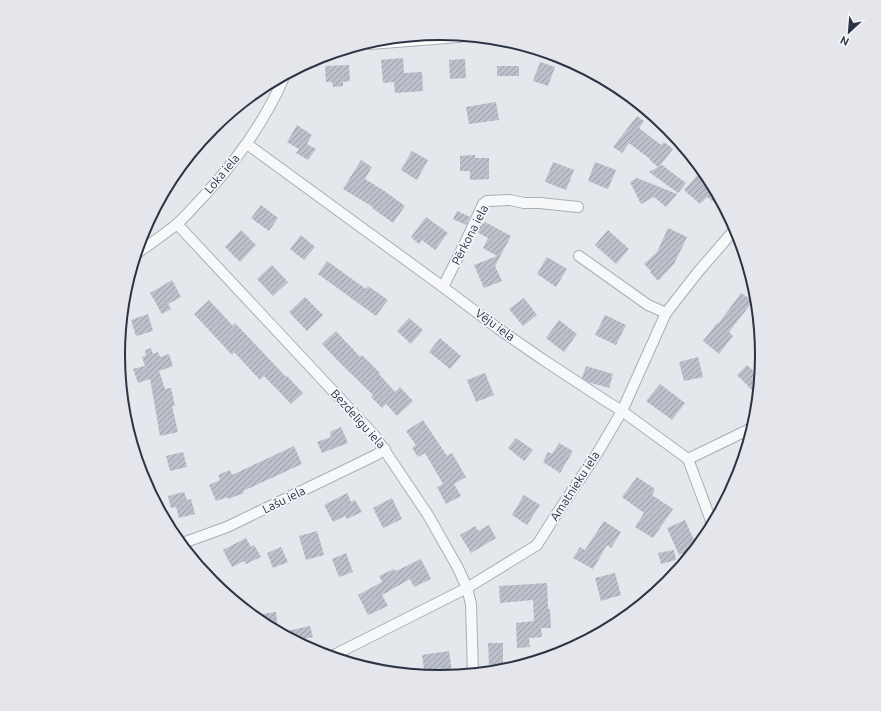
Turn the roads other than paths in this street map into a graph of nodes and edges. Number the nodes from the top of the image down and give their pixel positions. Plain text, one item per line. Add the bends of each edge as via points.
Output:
1 (282, 83) edge
2 (247, 144) junction
3 (578, 207) dead end
4 (177, 224) junction
5 (731, 233) edge
6 (144, 248) edge
7 (579, 256) dead end
8 (443, 287) junction
9 (666, 313) junction
10 (622, 411) junction
11 (747, 431) edge
12 (385, 449) junction
13 (688, 459) junction
14 (710, 519) edge
15 (186, 542) edge
16 (467, 588) junction
17 (338, 654) edge
18 (473, 669) edge

1 - 2 street, Loka iela
2 - 4 street, Loka iela via 218,181
2 - 8 street, Vēju iela
3 - 8 street, Pērkona iela via 510,200 487,201 483,204
4 - 6 street, Loka iela
4 - 12 street, Bezdelīgu iela
5 - 9 street, Amatnieku iela
7 - 9 street via 648,305
8 - 10 street, Vēju iela via 542,359
9 - 10 street, Amatnieku iela
10 - 13 street, Vēju iela
10 - 16 street, Amatnieku iela via 537,545
11 - 13 street
12 - 15 street, Lašu iela via 227,527
12 - 16 street, Bezdelīgu iela via 428,515
13 - 14 street
16 - 17 street, Amatnieku iela
16 - 18 street, Bezdelīgu iela via 471,604

